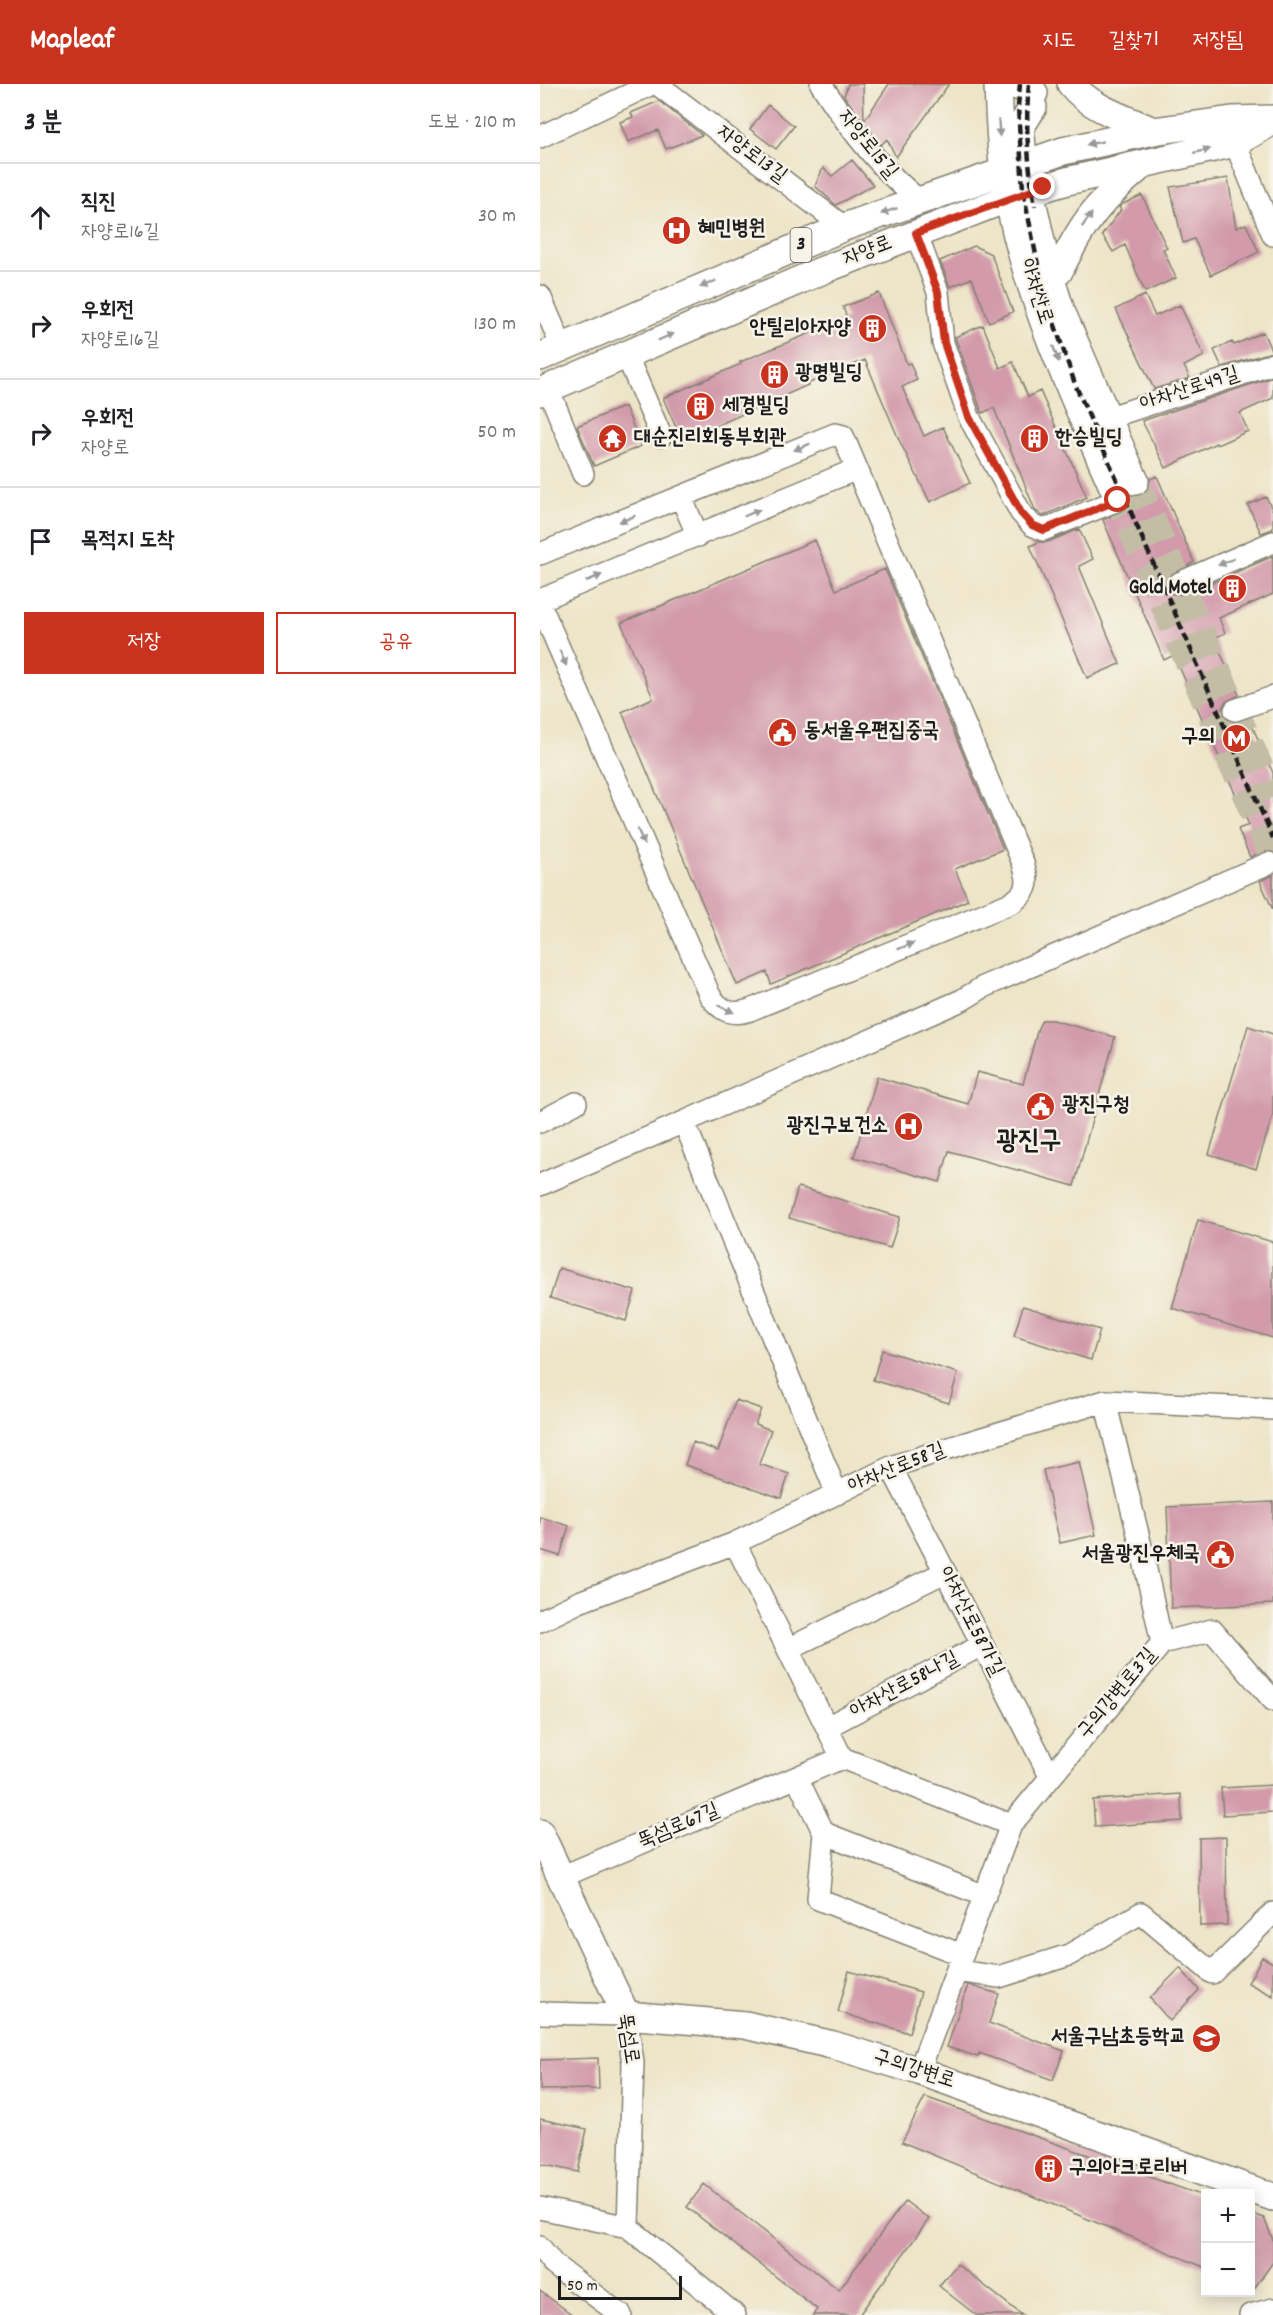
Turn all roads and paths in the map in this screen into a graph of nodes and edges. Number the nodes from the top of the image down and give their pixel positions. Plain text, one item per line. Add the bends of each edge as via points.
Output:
1 (652, 84) edge
2 (657, 84) edge
3 (821, 84) edge
4 (842, 84) edge
5 (998, 84) edge
6 (1071, 84) edge
7 (1029, 92) edge
8 (837, 109) junction
9 (1273, 120) edge
10 (1153, 131) junction
11 (540, 137) edge
12 (1235, 143) junction
13 (1151, 163) junction
14 (1022, 165) junction
15 (1027, 192) junction
16 (930, 197) junction
17 (951, 219) junction
18 (844, 227) junction
19 (916, 233) junction
20 (1273, 236) edge
21 (1044, 269) junction
22 (540, 297) edge
23 (551, 352) edge
24 (626, 354) junction
25 (1273, 364) edge
26 (544, 390) edge
27 (1107, 418) junction
28 (661, 436) dead end
29 (857, 470) junction
30 (583, 474) dead end
31 (1122, 490) junction
32 (681, 497) junction
33 (698, 536) junction
34 (1273, 542) edge
35 (540, 554) edge
36 (1179, 583) dead end
37 (540, 602) edge
38 (1273, 697) edge
39 (1235, 710) dead end
40 (1269, 863) dead end
41 (576, 1103) dead end
42 (540, 1122) edge
43 (684, 1122) junction
44 (540, 1185) edge
45 (1105, 1401) junction
46 (1273, 1409) edge
47 (891, 1467) junction
48 (837, 1494) junction
49 (735, 1543) junction
50 (945, 1572) junction
51 (540, 1621) edge
52 (1162, 1643) junction
53 (982, 1645) junction
54 (788, 1649) junction
55 (1273, 1700) edge
56 (827, 1727) junction
57 (842, 1758) junction
58 (1050, 1776) junction
59 (797, 1778) junction
60 (1011, 1825) junction
61 (540, 1833) edge
62 (824, 1833) junction
63 (561, 1877) junction
64 (985, 1896) junction
65 (1273, 1913) edge
66 (959, 1963) junction
67 (540, 2013) edge
68 (626, 2015) junction
69 (919, 2071) junction
70 (1273, 2197) edge
71 (540, 2208) edge
72 (628, 2227) junction
73 (540, 2247) edge
74 (1273, 2309) edge
75 (621, 2315) edge
76 (735, 2315) edge
77 (1250, 2315) edge

1 - 11 street
2 - 18 street, 자양로13길
3 - 8 street, 자양로15길
4 - 8 street
5 -> 14 main road, 아차산로 via 999,128
6 - 10 main road via 1099,107
7 - 14 main road, 아차산로 via 1020,128
8 - 16 street, 자양로15길 via 900,185
9 - 10 main road, 자양로 / 3 via 1232,120
9 - 12 main road, 자양로 / 3
10 - 13 main road
10 -> 14 main road, 자양로 / 3 via 1063,150
13 -> 12 main road, 자양로 / 3
12 - 20 street
13 - 15 main road, 자양로 / 3
21 -> 13 main road via 1110,192
14 - 15 main road, 아차산로
14 - 15 main road, 아차산로
14 - 16 main road, 자양로 / 3
15 - 17 main road, 자양로 / 3
15 - 21 main road, 아차산로
16 - 17 main road
16 -> 18 main road, 자양로 / 3
17 - 19 main road, 자양로 / 3
18 -> 23 main road, 자양로 / 3
24 -> 19 main road, 자양로 / 3
19 - 31 street via 938,292 944,343 969,417 1021,513 1032,525 1044,530
21 - 27 main road, 아차산로
21 -> 31 main road, 아차산로 via 1061,367
22 - 23 street
24 - 26 main road, 자양로 / 3
24 - 28 street
25 - 27 street, 아차산로49길
26 - 30 street
27 - 31 main road, 아차산로
29 -> 32 street via 843,436 835,434
33 -> 29 street
37 -> 29 street via 718,1007 737,1014 750,1010 1013,902 1028,885 1023,863
32 - 33 street
32 -> 35 street
37 -> 33 street
34 -> 36 street
38 - 39 street
40 - 43 street
41 - 42 street
43 - 44 street
43 - 48 street
45 - 46 street, 아차산로58길
45 - 47 street, 아차산로58길
45 - 52 street, 구의강변로3길
47 - 48 street, 아차산로58길
47 - 50 street, 아차산로58가길
48 - 49 street, 아차산로58길
49 - 51 street, 아차산로58길 via 579,1602
49 - 54 street, 아차산로58나길
50 - 53 street, 아차산로58가길
50 - 54 street
52 - 55 street via 1212,1630
52 - 58 street, 구의강변로3길
53 - 56 street, 아차산로58나길
53 - 58 street, 아차산로58가길
54 - 56 street, 아차산로58나길
56 - 57 street, 아차산로58나길
57 - 59 street, 뚝섬로67길
57 - 60 street
58 - 60 street, 구의강변로3길
59 - 62 street
59 - 63 street, 뚝섬로67길
60 - 64 street, 구의강변로3길
61 - 63 main road, 뚝섬로
62 - 64 street
62 - 66 street via 818,1899
63 - 68 main road, 뚝섬로
64 - 66 street, 구의강변로3길
65 - 66 street via 1212,1973 1141,1913 1069,1955 999,1977
66 - 69 street, 구의강변로3길
67 - 68 street, 구의강변로
68 - 69 main road, 구의강변로 via 745,2025 833,2045
68 - 72 street, 뚝섬로 via 633,2063
69 - 70 main road, 구의강변로
71 - 72 street
72 - 76 street
73 - 75 street via 554,2265
74 - 77 street

